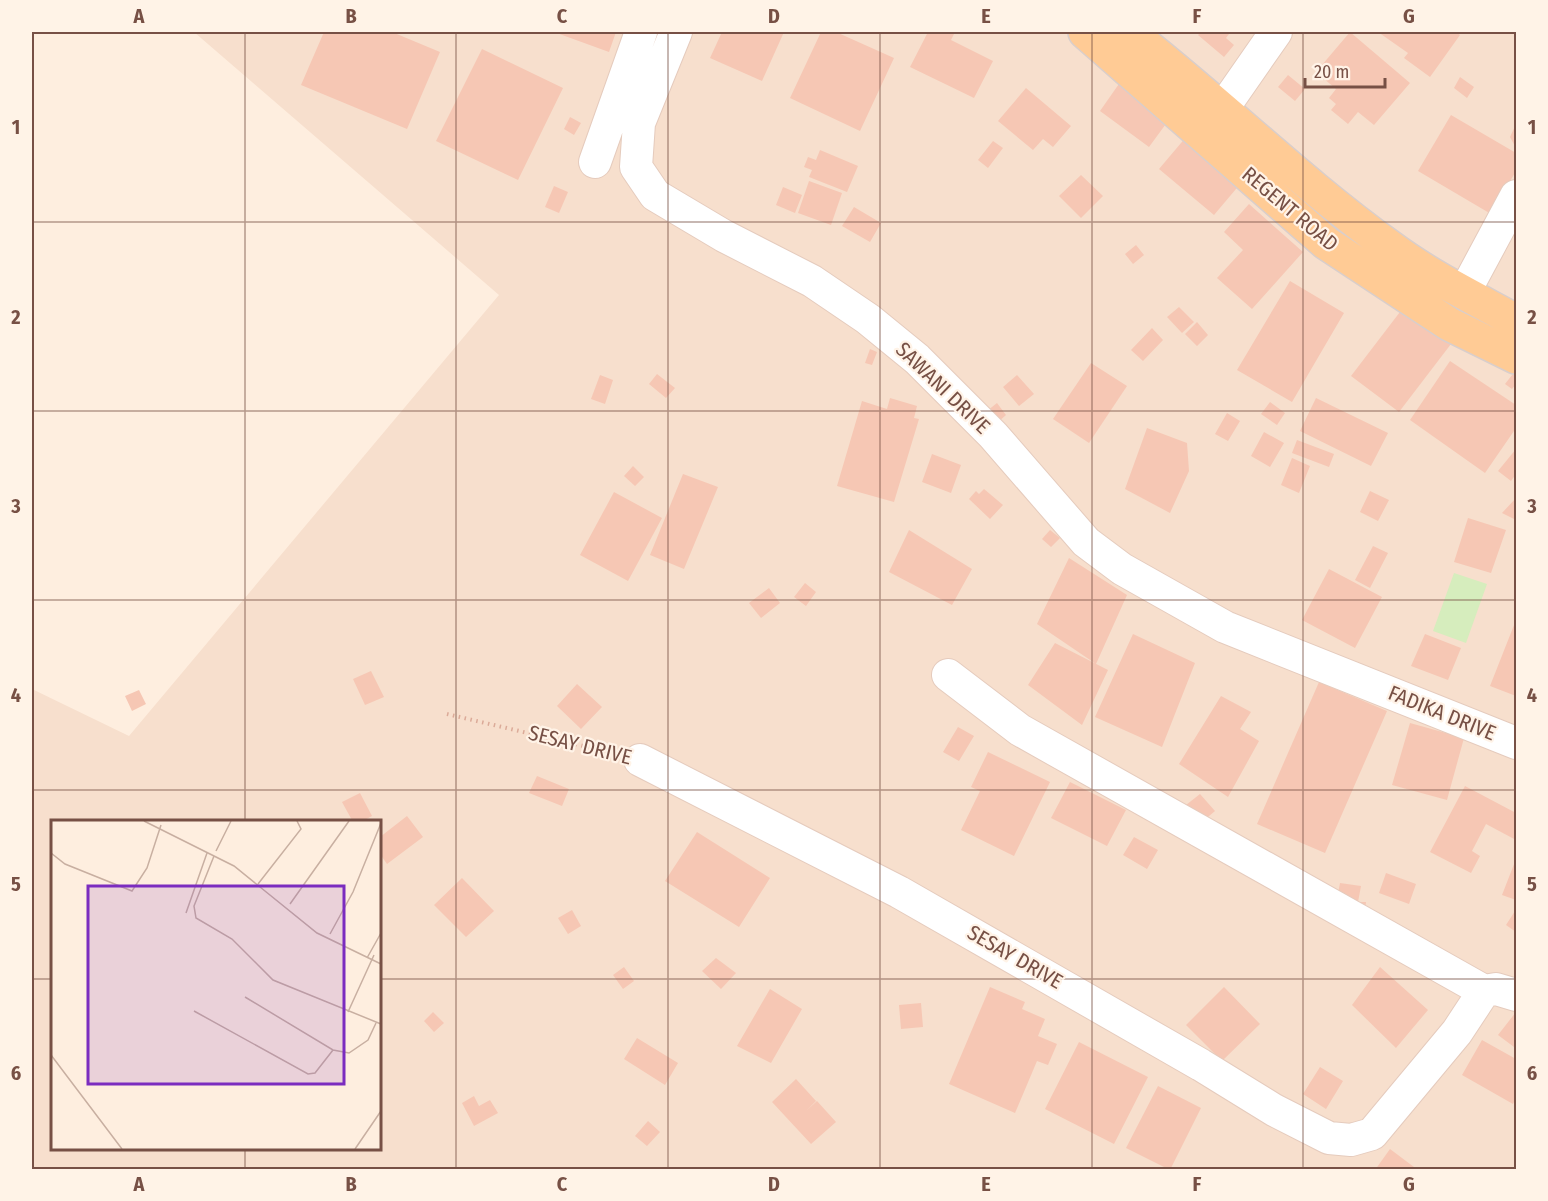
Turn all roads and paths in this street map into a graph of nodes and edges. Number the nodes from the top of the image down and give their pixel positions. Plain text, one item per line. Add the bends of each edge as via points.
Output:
1 (640, 32) edge
2 (676, 32) edge
3 (1085, 32) edge
4 (1129, 32) edge
5 (1276, 32) edge
6 (1221, 111) junction
7 (595, 162) dead end
8 (1516, 196) edge
9 (1464, 293) junction
10 (1516, 321) edge
11 (1516, 357) edge
12 (948, 675) dead end
13 (1367, 682) joint
14 (447, 714) dead end
15 (1516, 744) edge
16 (640, 760) joint
17 (1484, 991) junction
18 (1516, 995) edge

1 - 7 street
2 - 13 street, SAWANI DRIVE via 639,123 636,167 655,195 812,281 877,326 917,359 993,435 1086,542 1122,569 1225,627
3 - 11 main road, REGENT ROAD via 1326,243 1449,324
4 - 6 main road, REGENT ROAD
5 - 6 street
6 - 9 main road, REGENT ROAD via 1392,249
8 - 9 street
9 - 10 main road, REGENT ROAD
12 - 17 street via 1020,730
13 - 15 street, FADIKA DRIVE
14 - 16 path, SESAY DRIVE
16 - 17 street, SESAY DRIVE via 909,897 1274,1110 1329,1138 1351,1140 1372,1134 1457,1032
17 - 18 street via 1496,989

